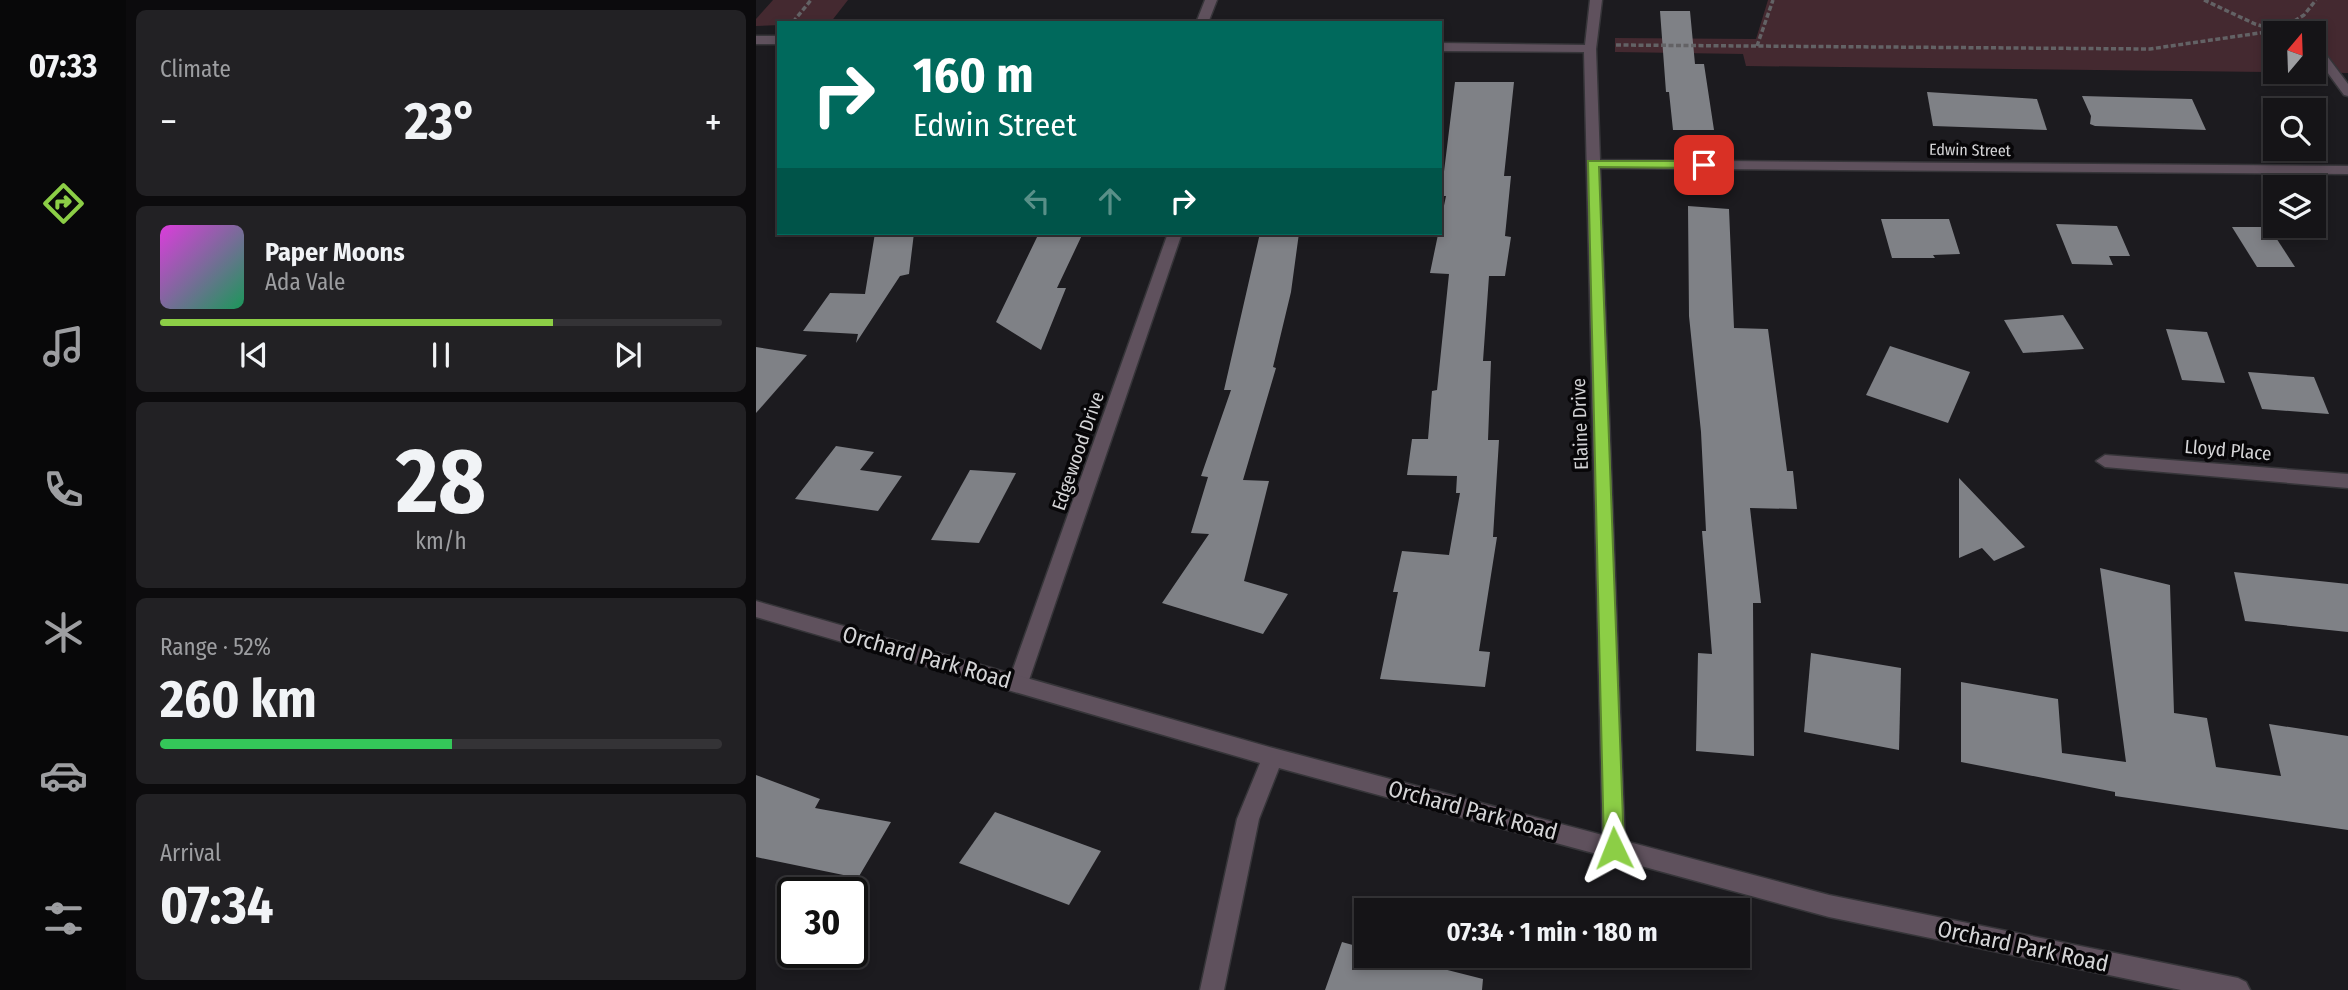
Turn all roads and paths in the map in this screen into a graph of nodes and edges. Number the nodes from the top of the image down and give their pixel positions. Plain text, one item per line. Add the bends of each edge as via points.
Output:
1 (811, 0) edge
2 (1211, 0) edge
3 (1596, 0) edge
4 (1773, 0) edge
5 (2204, 0) edge
6 (2316, 0) edge
7 (794, 21) edge
8 (1203, 21) edge
9 (2296, 21) edge
10 (2263, 25) edge
11 (2263, 33) edge
12 (756, 40) edge
13 (777, 40) edge
14 (1590, 46) junction
15 (1757, 46) junction
16 (1442, 47) edge
17 (2326, 63) edge
18 (2348, 92) edge
19 (1593, 164) junction
20 (2348, 170) edge
21 (1174, 235) edge
22 (2105, 461) dead end
23 (2348, 481) edge
24 (756, 609) edge
25 (1018, 683) junction
26 (1273, 757) junction
27 (1614, 848) junction
28 (1212, 990) edge
29 (2238, 990) edge

1 - 7 path
2 - 8 street
3 - 14 street, Elaine Drive
4 - 15 path
5 - 10 path
6 - 9 path
11 - 15 path via 2150,49
12 - 13 street
14 - 15 path
14 - 16 street
14 - 19 street, Elaine Drive
17 - 18 street
19 - 20 street, Edwin Street
19 - 27 street, Elaine Drive
21 - 25 street, Edgewood Drive
22 - 23 street, Lloyd Place
24 - 25 street, Orchard Park Road
25 - 26 street, Orchard Park Road
26 - 27 street, Orchard Park Road
26 - 28 street via 1248,818
27 - 29 street, Orchard Park Road via 1829,906

